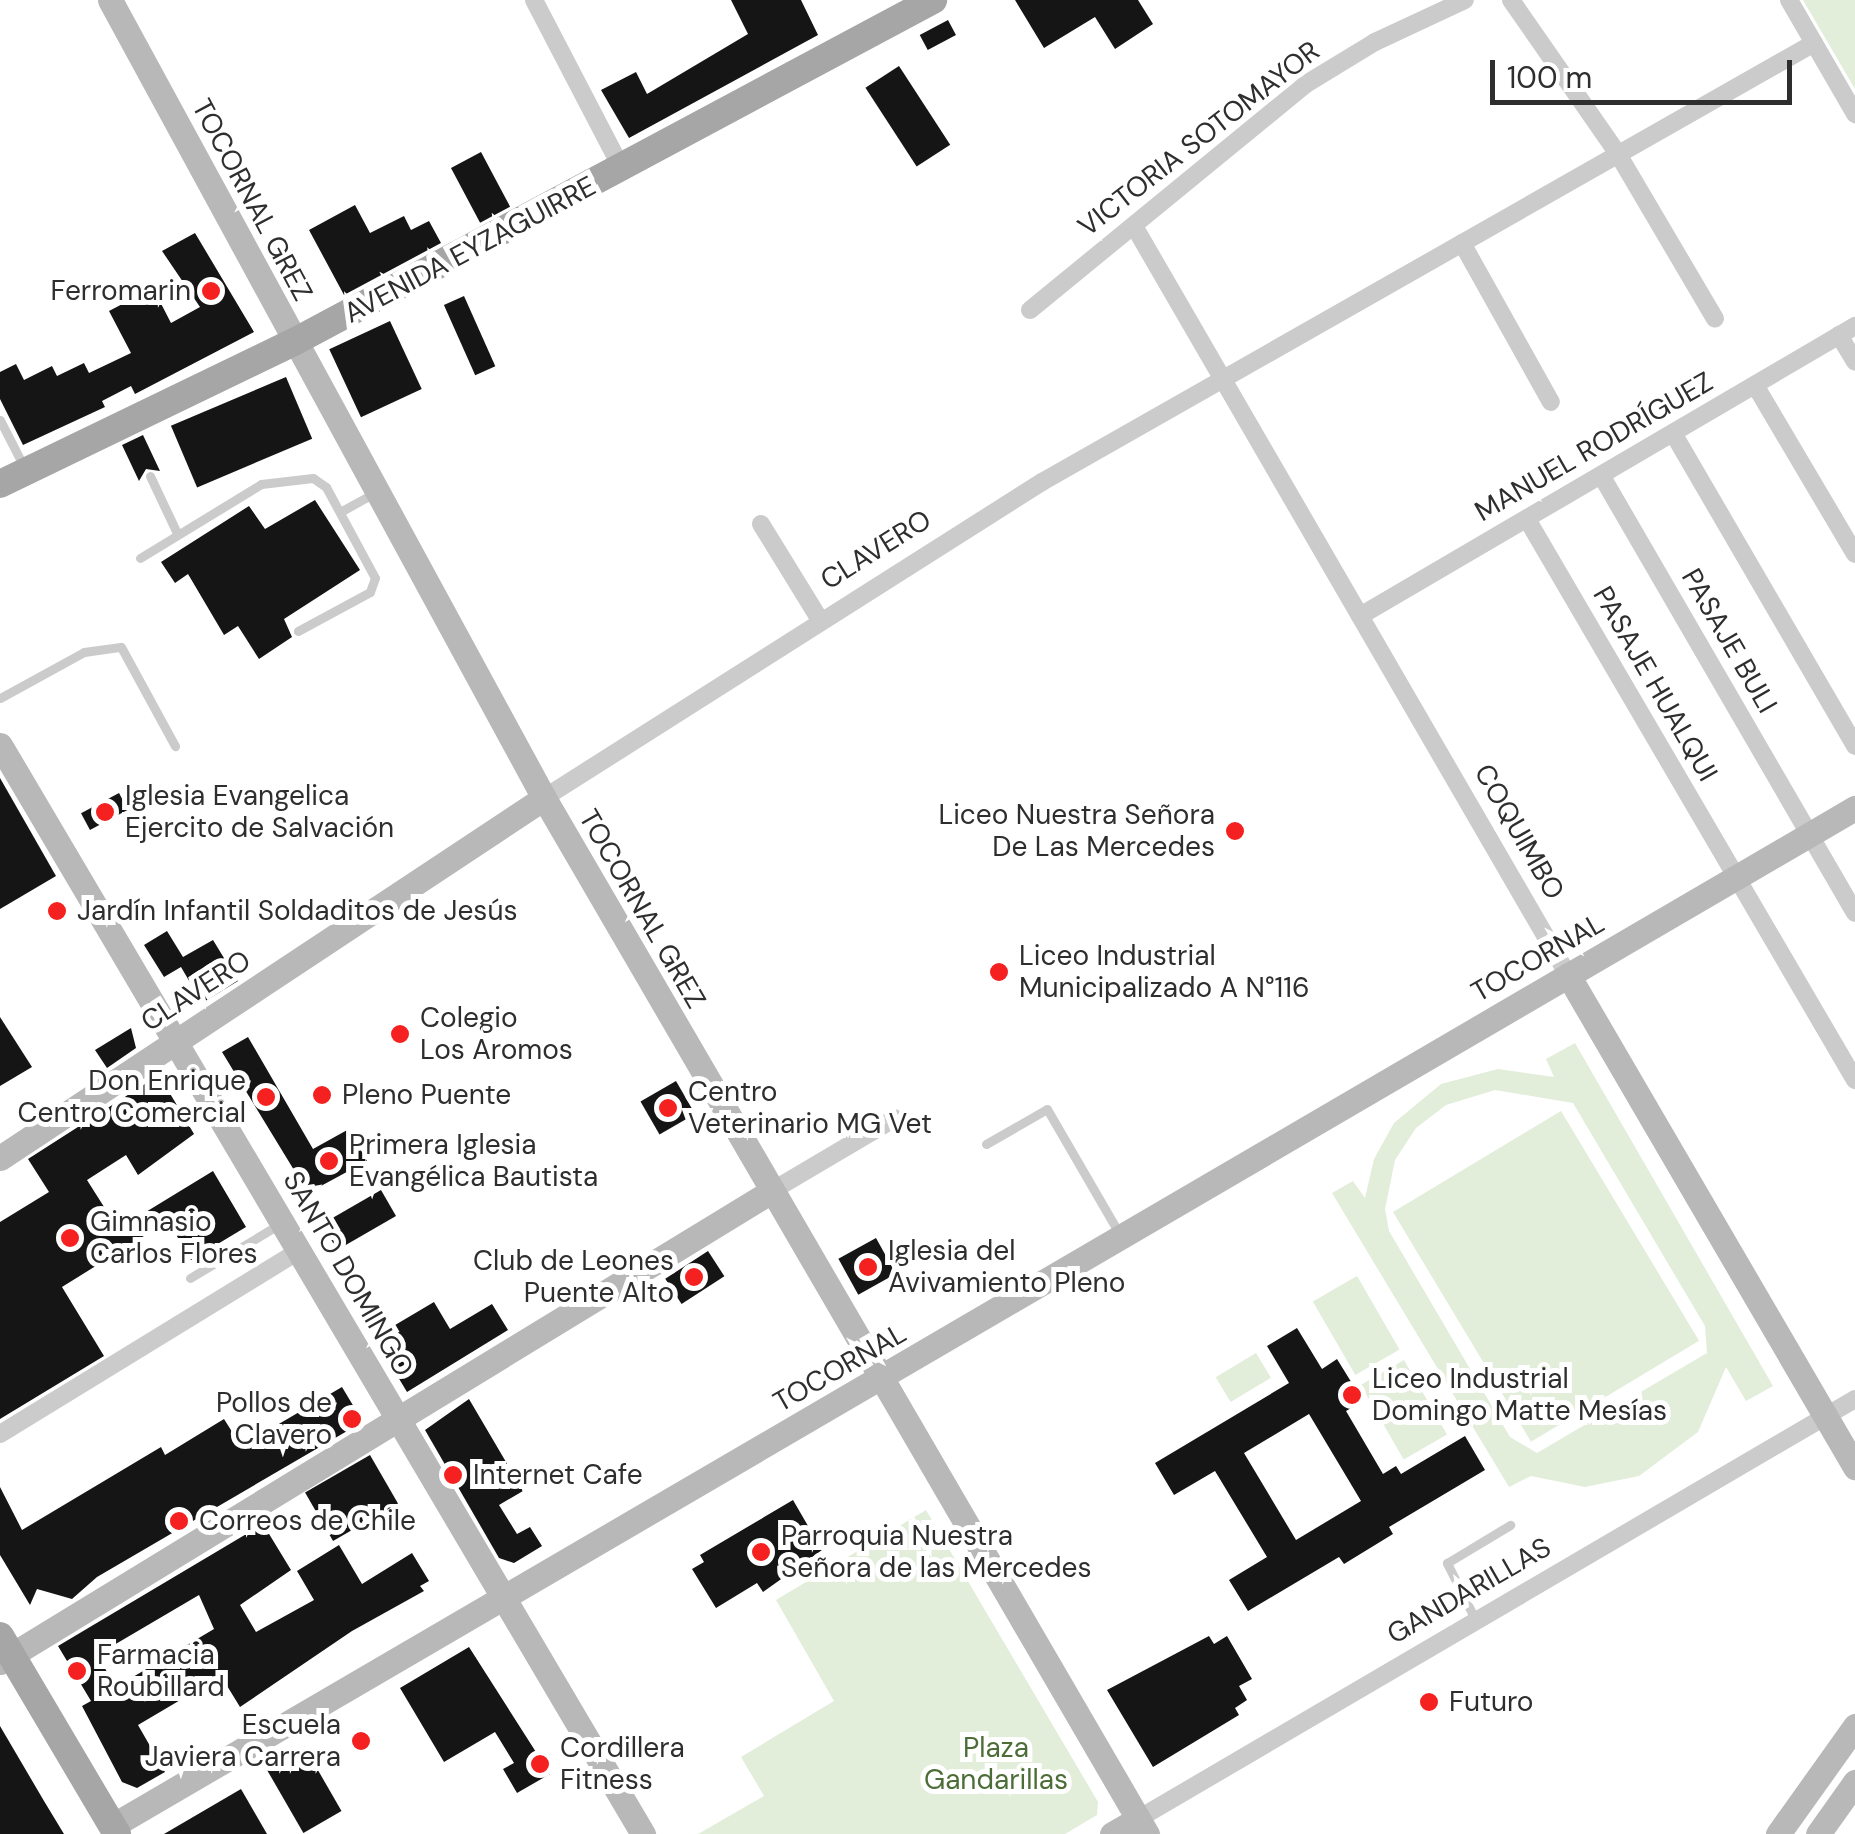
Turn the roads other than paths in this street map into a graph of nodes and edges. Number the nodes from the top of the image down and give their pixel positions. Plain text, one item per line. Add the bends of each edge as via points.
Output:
1 (110, 0) edge
2 (534, 0) edge
3 (932, 0) edge
4 (1466, 0) edge
5 (1510, 0) edge
6 (1790, 0) edge
7 (1814, 43) junction
8 (1855, 114) edge
9 (1618, 154) junction
10 (623, 171) junction
11 (1134, 226) junction
12 (1462, 242) junction
13 (1030, 310) dead end
14 (1714, 318) dead end
15 (1847, 330) edge
16 (294, 342) junction
17 (1855, 362) edge
18 (1222, 379) junction
19 (1755, 384) junction
20 (1551, 402) dead end
21 (0, 420) edge
22 (1672, 433) junction
23 (27, 471) junction
24 (1601, 475) junction
25 (150, 476) dead end
26 (0, 484) edge
27 (376, 492) junction
28 (340, 512) junction
29 (1527, 518) junction
30 (761, 524) dead end
31 (177, 533) junction
32 (1855, 554) edge
33 (140, 558) dead end
34 (1360, 616) junction
35 (820, 620) junction
36 (298, 630) dead end
37 (0, 698) edge
38 (0, 746) edge
39 (174, 746) dead end
40 (1855, 746) edge
41 (544, 798) junction
42 (1855, 808) edge
43 (1809, 834) junction
44 (1736, 877) junction
45 (1855, 912) edge
46 (1568, 975) junction
47 (175, 1041) junction
48 (1855, 1080) edge
49 (895, 1118) dead end
50 (986, 1144) dead end
51 (0, 1158) edge
52 (770, 1192) junction
53 (283, 1223) junction
54 (1121, 1238) junction
55 (299, 1251) junction
56 (190, 1278) dead end
57 (879, 1380) junction
58 (1855, 1399) edge
59 (1825, 1416) junction
60 (397, 1418) junction
61 (0, 1434) edge
62 (1855, 1467) edge
63 (1510, 1525) dead end
64 (503, 1598) junction
65 (1476, 1621) junction
66 (4, 1651) edge
67 (1855, 1726) edge
68 (1855, 1782) edge
69 (1142, 1827) edge
70 (114, 1830) edge
71 (643, 1834) edge
72 (1112, 1834) edge
73 (1778, 1834) edge
74 (1818, 1834) edge

1 - 16 street, TOCORNAL GREZ
2 - 10 street
3 - 10 main road, AVENIDA EYZAGUIRRE
4 - 11 street, VICTORIA SOTOMAYOR via 1306,84
5 - 9 street
6 - 7 street
7 - 8 street
7 - 9 street, CLAVERO
9 - 12 street, CLAVERO
9 - 14 street
10 - 16 main road, AVENIDA EYZAGUIRRE
11 - 13 street, VICTORIA SOTOMAYOR
11 - 18 street, COQUIMBO
12 - 18 street, CLAVERO
12 - 20 street
15 - 17 street
15 - 19 street, MANUEL RODRÍGUEZ
16 - 23 main road, AVENIDA EYZAGUIRRE via 128,430
16 - 27 street, TOCORNAL GREZ
18 - 34 street, COQUIMBO
18 - 35 street, CLAVERO
19 - 22 street, MANUEL RODRÍGUEZ
19 - 32 street
21 - 23 lane
22 - 24 street, MANUEL RODRÍGUEZ
22 - 40 street
23 - 26 main road, AVENIDA EYZAGUIRRE
24 - 29 street, MANUEL RODRÍGUEZ
24 - 43 street, PASAJE BULI
25 - 31 lane
27 - 28 lane
27 - 41 street, TOCORNAL GREZ
28 - 31 lane via 326,486 296,478 261,484
28 - 36 lane via 375,578 370,592
29 - 34 street, MANUEL RODRÍGUEZ
29 - 44 street, PASAJE HUALQUI
30 - 35 street
31 - 33 lane
34 - 46 street, COQUIMBO
35 - 41 street, CLAVERO
37 - 39 lane via 84,652 121,647
38 - 47 street, SANTO DOMINGO
41 - 47 street, CLAVERO
41 - 52 street, TOCORNAL GREZ
42 - 43 street, TOCORNAL
43 - 44 street, TOCORNAL
43 - 45 street, PASAJE BULI
44 - 46 street, TOCORNAL
44 - 48 street, PASAJE HUALQUI
46 - 54 street, TOCORNAL
46 - 59 street, COQUIMBO
47 - 51 street, CLAVERO
47 - 53 street, SANTO DOMINGO
49 - 52 street
50 - 54 lane via 1047,1108
52 - 57 street, TOCORNAL GREZ
52 - 60 street
53 - 55 street, SANTO DOMINGO
53 - 56 lane
54 - 57 street, TOCORNAL
55 - 60 street, SANTO DOMINGO
55 - 61 street
57 - 64 street, TOCORNAL
57 - 69 street, TOCORNAL GREZ
58 - 59 street, GANDARILLAS
59 - 62 street, COQUIMBO
59 - 65 street, GANDARILLAS
60 - 64 street, SANTO DOMINGO
60 - 66 street
63 - 65 lane via 1447,1563
64 - 70 street, TOCORNAL
64 - 71 street, SANTO DOMINGO
65 - 69 street, GANDARILLAS
66 - 70 main road
67 - 73 street
68 - 74 street
69 - 72 street, GANDARILLAS

